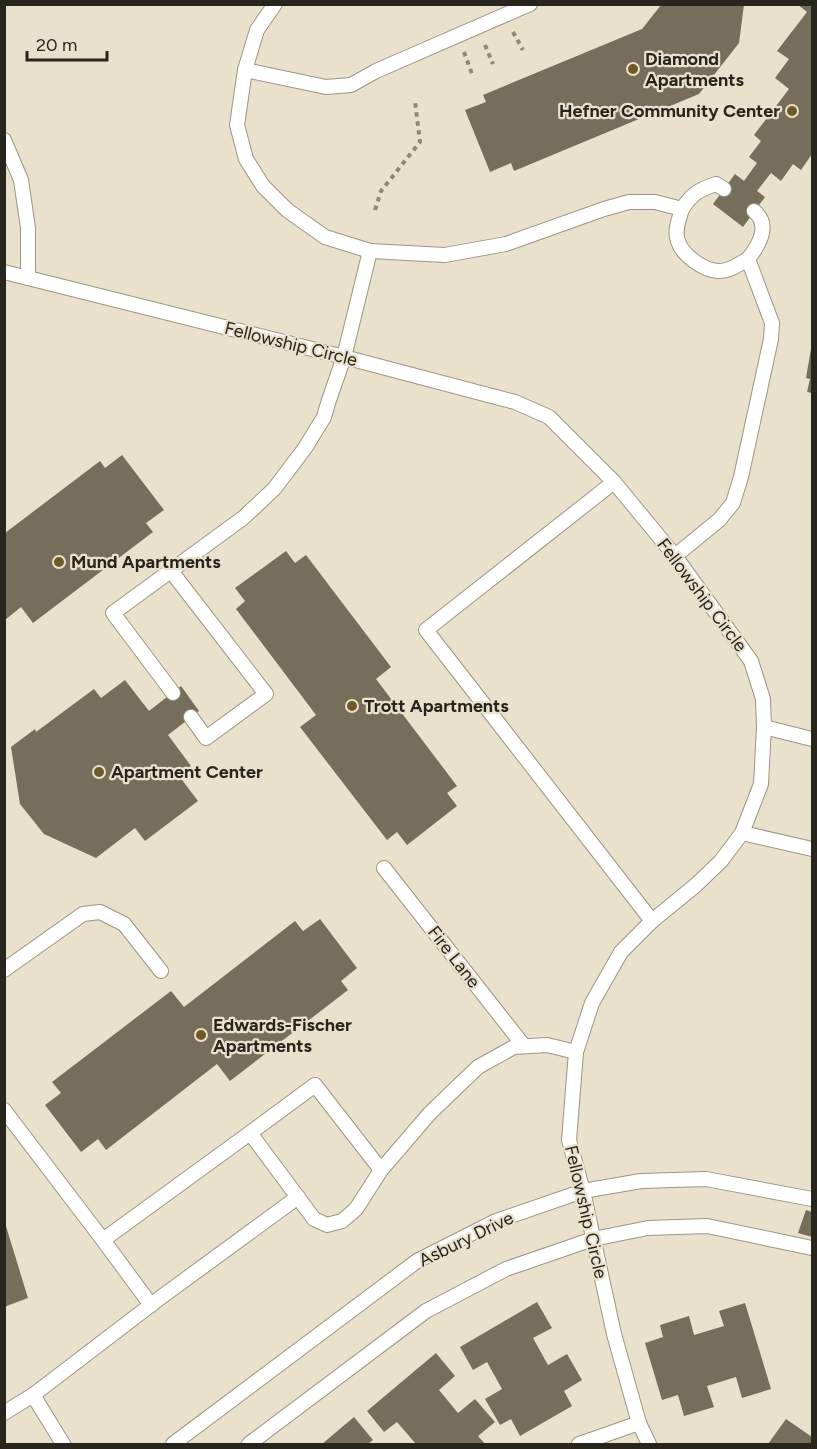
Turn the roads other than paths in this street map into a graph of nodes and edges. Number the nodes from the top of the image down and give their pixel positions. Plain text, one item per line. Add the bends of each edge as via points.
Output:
1 (275, 4) edge
2 (530, 4) edge
3 (245, 70) junction
4 (4, 140) edge
5 (7, 155) edge
6 (724, 189) dead end
7 (682, 209) junction
8 (754, 211) dead end
9 (370, 251) junction
10 (748, 259) junction
11 (4, 272) edge
12 (28, 278) junction
13 (344, 357) junction
14 (614, 482) junction
15 (675, 556) junction
16 (171, 571) junction
17 (173, 693) dead end
18 (191, 717) dead end
19 (764, 727) junction
20 (813, 739) edge
21 (742, 833) junction
22 (813, 849) edge
23 (384, 868) dead end
24 (652, 921) junction
25 (4, 970) edge
26 (161, 971) dead end
27 (524, 1046) junction
28 (576, 1052) junction
29 (4, 1110) edge
30 (250, 1133) junction
31 (381, 1170) junction
32 (582, 1191) junction
33 (298, 1197) junction
34 (813, 1199) edge
35 (593, 1239) junction
36 (103, 1240) junction
37 (813, 1248) edge
38 (151, 1305) junction
39 (33, 1395) junction
40 (4, 1413) edge
41 (639, 1423) junction
42 (63, 1444) edge
43 (172, 1444) edge
44 (249, 1444) edge
45 (579, 1444) edge
46 (649, 1444) edge

1 - 3 lane via 257,30
2 - 3 lane via 351,85 326,87
3 - 9 lane via 237,125 246,159 263,186 287,210 325,237
4 - 5 lane
5 - 12 lane via 23,190
6 - 7 lane via 716,184 700,189
7 - 9 lane via 655,202 629,202 506,244 445,255
7 - 10 lane via 677,240 694,262 718,271 734,268
8 - 10 lane via 761,216 763,227
9 - 13 lane
10 - 15 lane via 772,323 741,477 733,503 719,520
11 - 12 lane, Fellowship Circle
12 - 13 lane, Fellowship Circle
13 - 14 lane, Fellowship Circle via 515,402 549,417
13 - 16 lane via 324,417 274,489 243,518
14 - 15 lane, Fellowship Circle
14 - 24 lane via 426,630
15 - 19 lane, Fellowship Circle via 752,661 763,699
16 - 17 lane via 113,613
16 - 18 lane via 266,694 206,738
19 - 20 lane
19 - 21 lane, Fellowship Circle via 761,784
21 - 22 lane
21 - 24 lane, Fellowship Circle via 721,861
23 - 27 lane, Fire Lane
24 - 28 lane, Fellowship Circle via 621,952 592,1003
25 - 26 lane via 83,914 100,912 124,924
27 - 28 lane via 547,1045
27 - 31 lane via 514,1047 478,1066 430,1113
28 - 32 lane, Fellowship Circle via 569,1140
29 - 36 lane
30 - 31 lane via 315,1085
30 - 33 lane
30 - 36 lane
31 - 33 lane via 356,1209 342,1221 327,1225 314,1219
32 - 34 lane, Asbury Drive via 641,1181 706,1179
32 - 35 lane, Fellowship Circle
32 - 43 lane, Asbury Drive via 496,1221 417,1261
33 - 38 lane
35 - 37 lane via 648,1228 707,1226
35 - 41 lane, Fellowship Circle
35 - 44 lane via 506,1269 426,1311
36 - 38 lane
38 - 39 lane
39 - 40 lane
39 - 42 lane
41 - 45 lane
41 - 46 lane, Fellowship Circle

